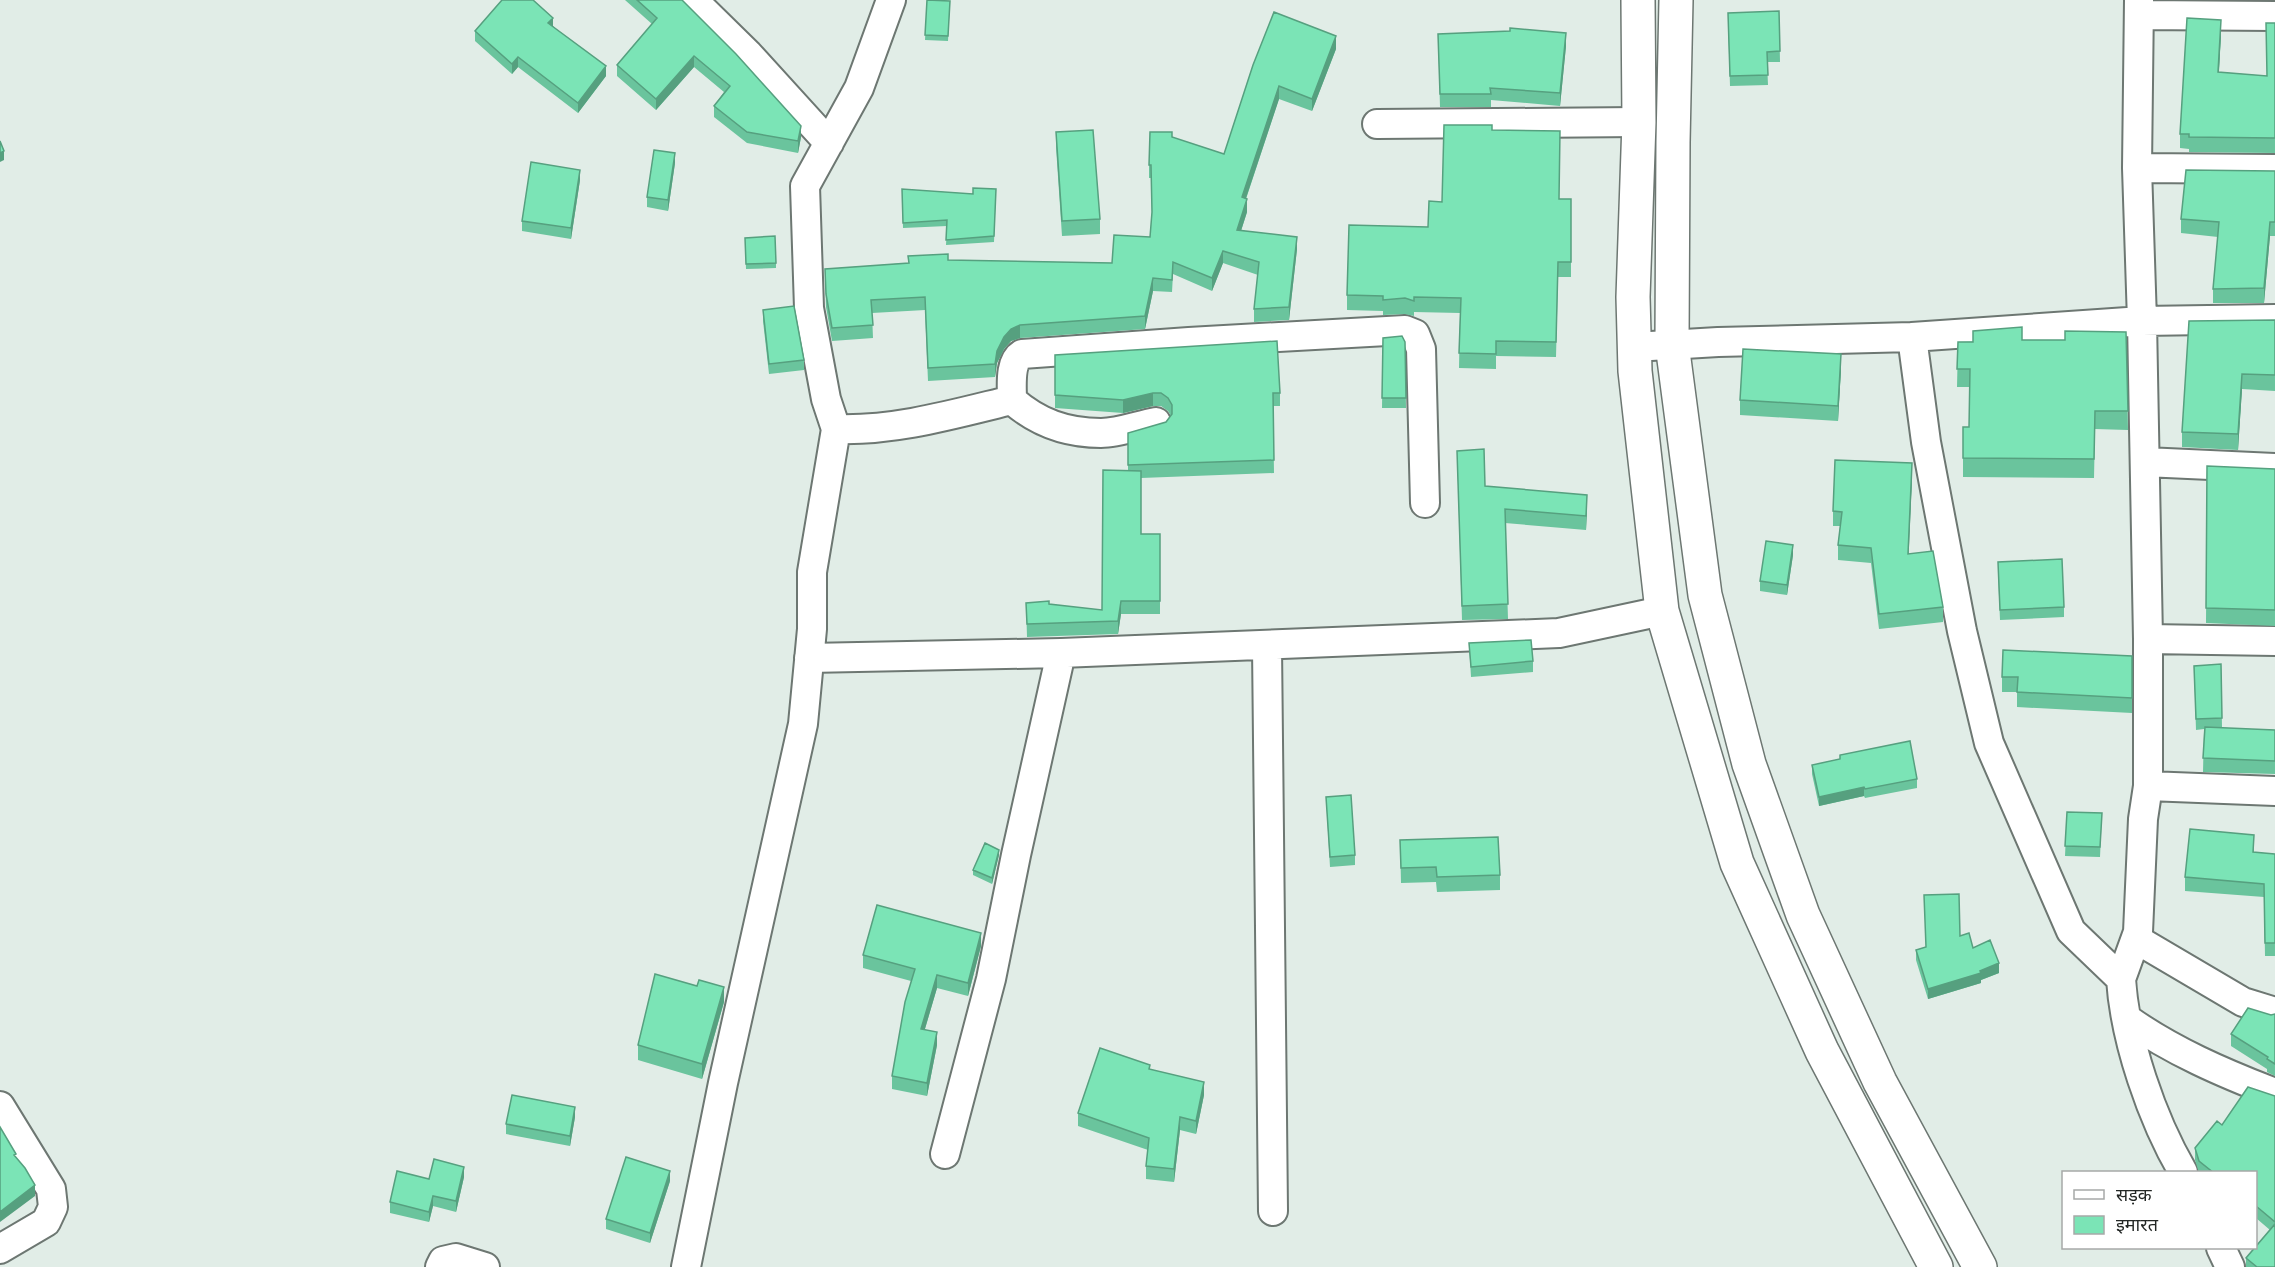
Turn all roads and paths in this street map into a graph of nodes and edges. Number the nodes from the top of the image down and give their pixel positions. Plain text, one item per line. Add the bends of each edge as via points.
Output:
1 (693, 0) edge
2 (891, 0) edge
3 (1638, 0) edge
4 (1676, 0) edge
5 (2139, 7) edge
6 (2275, 16) edge
7 (1639, 123) junction
8 (1377, 124) dead end
9 (829, 143) junction
10 (2137, 168) junction
11 (2275, 169) edge
12 (2275, 319) edge
13 (2142, 321) junction
14 (1912, 337) junction
15 (1672, 344) junction
16 (1634, 347) junction
17 (1011, 400) junction
18 (1156, 422) edge
19 (836, 429) junction
20 (2145, 462) junction
21 (2275, 468) edge
22 (1425, 503) dead end
23 (1662, 611) junction
24 (2148, 639) junction
25 (2275, 641) edge
26 (1267, 646) junction
27 (1061, 653) junction
28 (809, 658) junction
29 (2148, 786) junction
30 (2275, 791) edge
31 (2136, 939) junction
32 (2121, 979) junction
33 (2275, 1012) edge
34 (2127, 1019) junction
35 (2275, 1094) edge
36 (0, 1106) edge
37 (945, 1154) dead end
38 (2182, 1171) edge
39 (1273, 1211) dead end
40 (0, 1249) edge
41 (2221, 1249) edge
42 (440, 1267) edge
43 (484, 1267) edge
44 (686, 1267) edge
45 (1936, 1267) edge
46 (1980, 1267) edge
47 (2230, 1267) edge

1 - 9 street
2 - 9 street via 859,88
3 - 7 street
4 - 15 street
5 - 6 street
5 - 10 street
7 - 8 street
7 - 16 street
9 - 19 street via 805,186 805,197 809,308 825,399
10 - 11 street
10 - 13 street
12 - 13 street
13 - 14 street
13 - 20 street
14 - 15 street
14 - 32 street via 1926,442 1962,631 1989,743 2072,931
15 - 16 street
15 - 46 street via 1705,595 1749,764 1808,925 1880,1082
16 - 23 street
17 - 18 street via 1031,416 1068,429 1102,433
17 - 19 street via 906,425
17 - 22 street via 1014,365 1022,354 1405,330 1415,334 1420,348
19 - 28 street via 812,572
20 - 21 street
20 - 24 street
23 - 26 street via 1559,633
23 - 45 street via 1737,863 1822,1051
24 - 25 street
24 - 29 street
26 - 27 street
26 - 39 street
27 - 28 street
27 - 37 street via 991,979
28 - 44 street via 802,724
29 - 30 street
29 - 31 street
31 - 32 street
31 - 33 street via 2244,1002
32 - 34 street
34 - 35 street via 2154,1038
34 - 38 street via 2146,1095
36 - 40 street via 51,1189 52,1207 46,1222
41 - 47 street
42 - 43 street via 443,1260 456,1258

